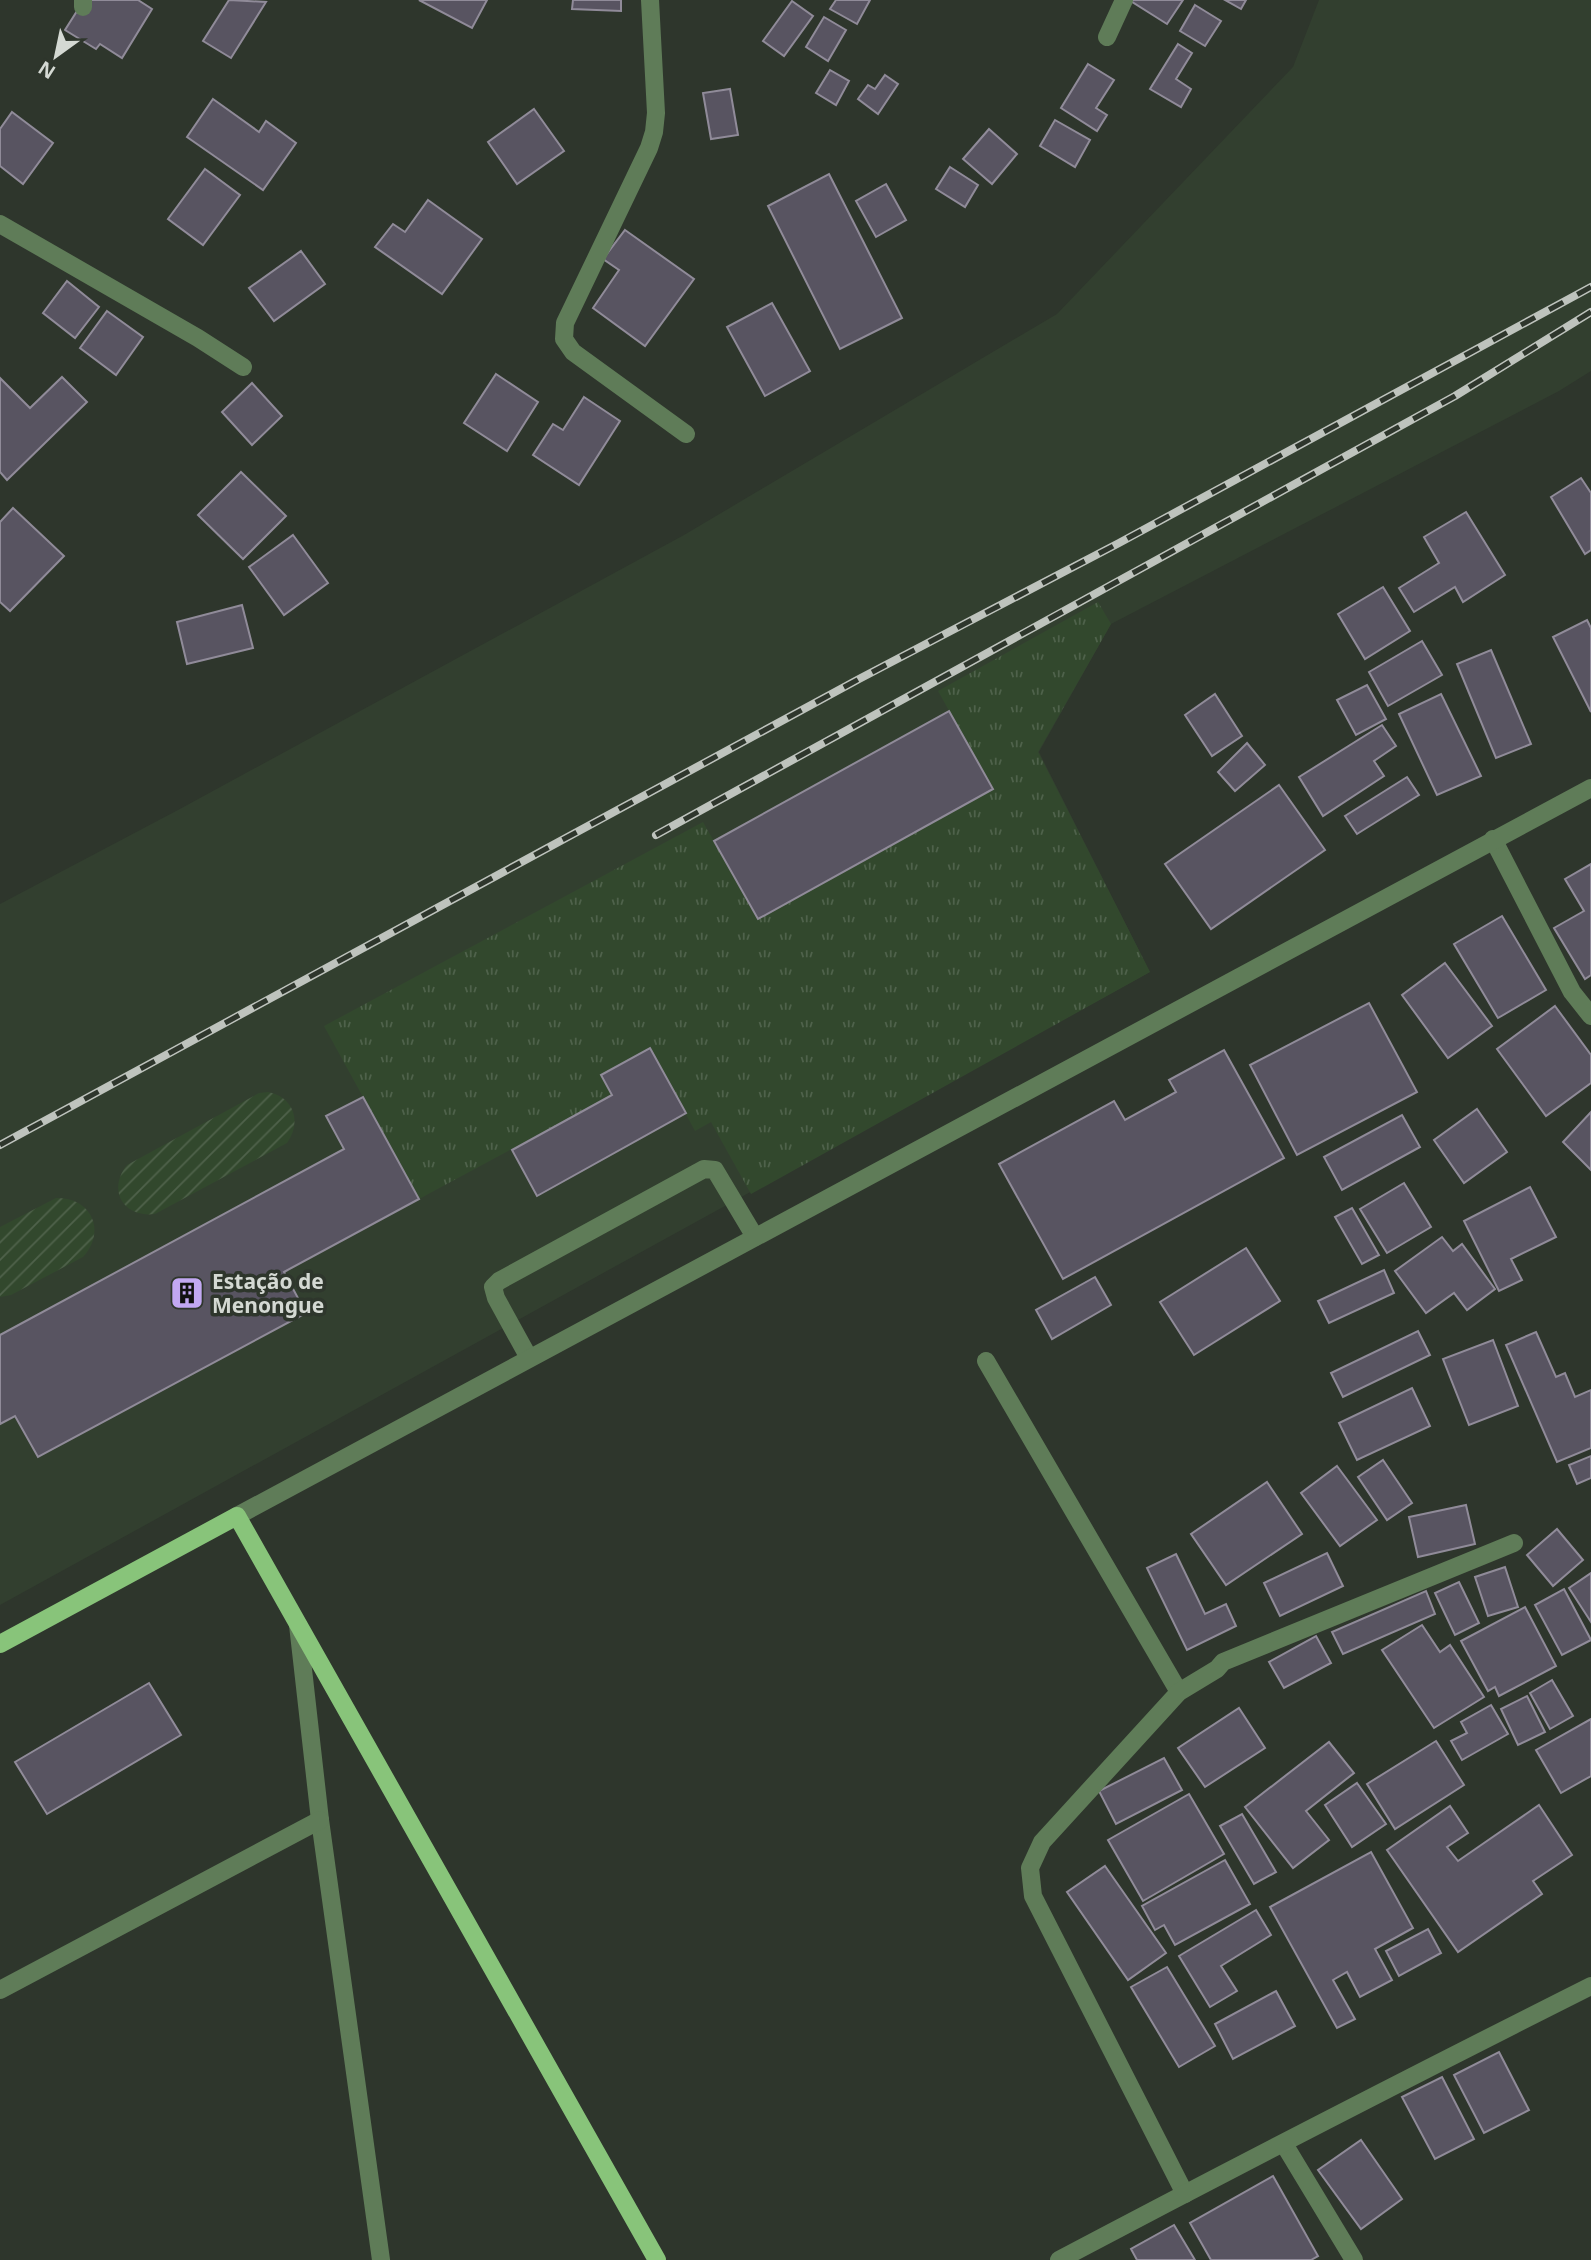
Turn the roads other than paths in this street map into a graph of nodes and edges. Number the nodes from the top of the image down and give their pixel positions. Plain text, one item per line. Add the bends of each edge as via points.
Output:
1 (650, 0) edge
2 (1124, 0) edge
3 (1107, 37) dead end
4 (0, 224) edge
5 (243, 367) dead end
6 (686, 434) dead end
7 (1591, 788) edge
8 (1493, 839) junction
9 (1591, 1016) edge
10 (755, 1237) junction
11 (529, 1358) junction
12 (986, 1361) dead end
13 (237, 1516) junction
14 (1514, 1543) dead end
15 (298, 1623) junction
16 (0, 1644) edge
17 (1179, 1692) junction
18 (320, 1820) junction
19 (1591, 1986) edge
20 (0, 1990) edge
21 (1284, 2144) junction
22 (1185, 2194) junction
23 (381, 2260) edge
24 (657, 2260) edge
25 (1059, 2260) edge
26 (1354, 2260) edge

1 - 6 street via 654,132 565,323 565,339 573,352
2 - 3 street
4 - 5 street
7 - 8 street
8 - 9 street via 1572,992
8 - 10 street
10 - 11 street
10 - 11 street via 715,1170 704,1170 680,1182 499,1281 494,1287 496,1298
11 - 13 street
12 - 17 street
13 - 15 main road
13 - 16 main road
14 - 17 street via 1223,1662
15 - 18 street
15 - 24 main road
17 - 22 street via 1042,1842 1030,1867 1033,1896
18 - 20 street
18 - 23 street
19 - 21 street
21 - 22 street
21 - 26 street
22 - 25 street

